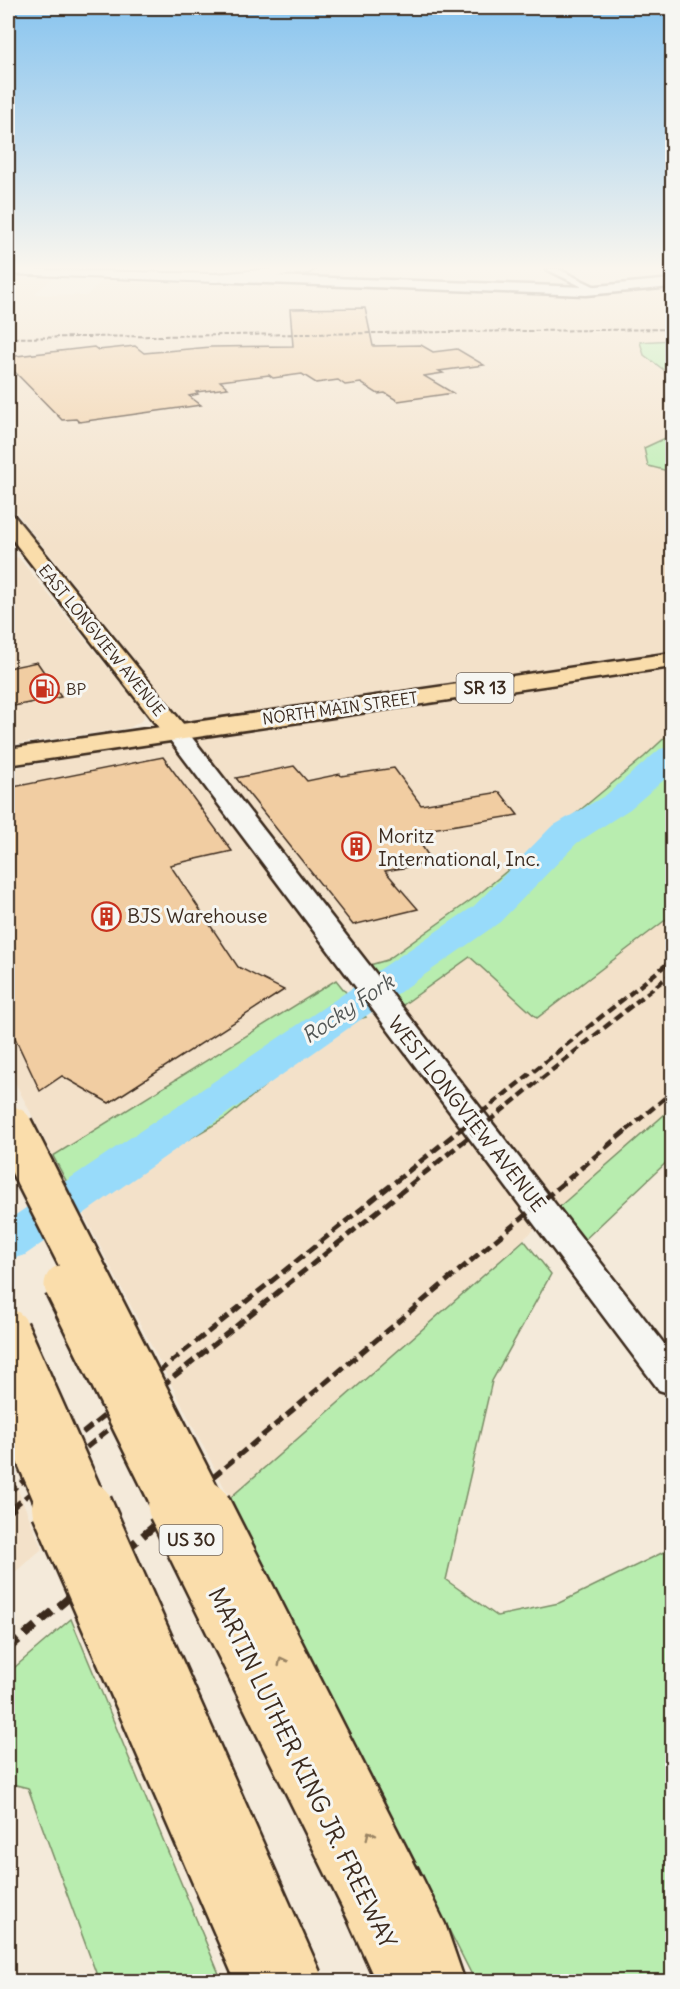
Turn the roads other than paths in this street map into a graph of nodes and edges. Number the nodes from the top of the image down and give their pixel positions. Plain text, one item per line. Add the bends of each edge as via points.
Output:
1 (8, 521) edge
2 (672, 660) edge
3 (175, 731) junction
4 (8, 756) edge
5 (8, 1121) edge
6 (8, 1166) edge
7 (8, 1330) edge
8 (672, 1380) edge
9 (8, 1389) edge
10 (385, 1900) junction
11 (264, 1982) edge
12 (296, 1982) edge
13 (407, 1982) edge
14 (436, 1982) edge

1 - 3 main road, EAST LONGVIEW AVENUE
2 - 3 main road, NORTH MAIN STREET / SR 13
3 - 4 main road, NORTH MAIN STREET / SR 13
3 - 8 street, WEST LONGVIEW AVENUE
10 -> 5 main road, bridge
6 - 10 main road, MARTIN LUTHER KING JR. FREEWAY / US 30, bridge
7 - 12 main road, bridge
9 - 11 main road, bridge
10 - 13 main road, MARTIN LUTHER KING JR. FREEWAY / US 30
10 - 14 main road via 425,1944

